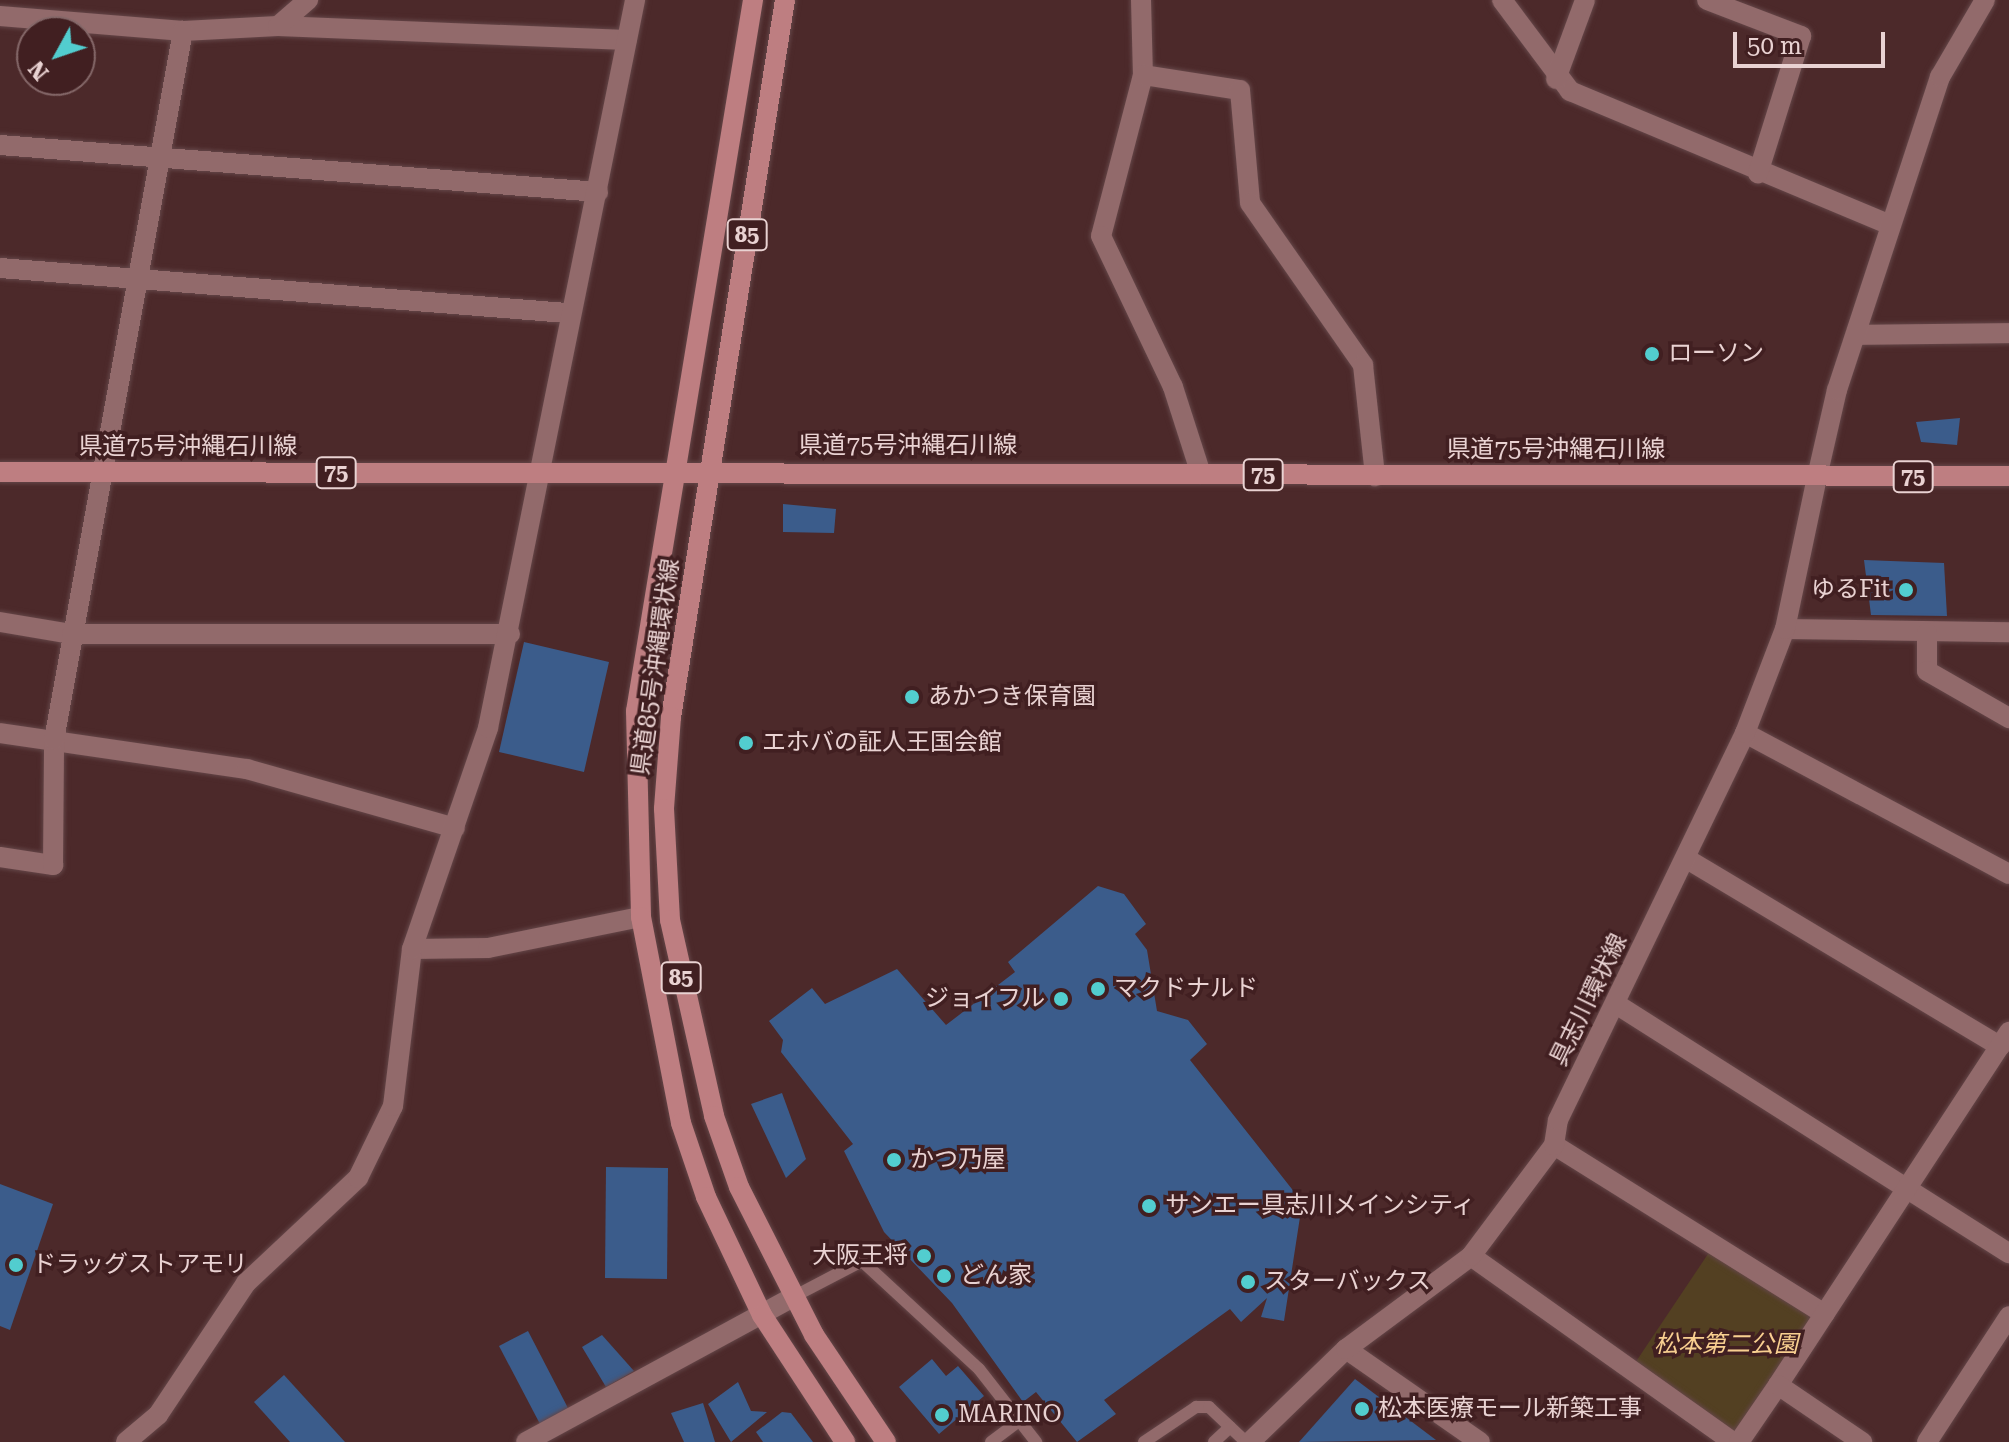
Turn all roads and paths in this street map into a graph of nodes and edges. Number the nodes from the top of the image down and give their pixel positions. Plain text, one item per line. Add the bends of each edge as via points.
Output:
1 (308, 0) edge
2 (635, 0) edge
3 (753, 0) edge
4 (785, 0) edge
5 (1141, 0) edge
6 (1502, 0) edge
7 (1585, 0) edge
8 (1985, 0) edge
9 (1717, 2) edge
10 (0, 16) edge
11 (278, 26) junction
12 (183, 31) junction
13 (627, 40) junction
14 (1143, 75) junction
15 (1556, 79) junction
16 (0, 145) edge
17 (163, 162) junction
18 (1758, 173) junction
19 (598, 192) junction
20 (1890, 225) junction
21 (0, 268) edge
22 (139, 280) junction
23 (567, 313) junction
24 (2009, 333) edge
25 (1856, 335) junction
26 (671, 469) junction
27 (710, 471) junction
28 (0, 472) edge
29 (103, 473) junction
30 (541, 474) junction
31 (1201, 474) junction
32 (1375, 476) junction
33 (2009, 476) edge
34 (1817, 477) junction
35 (0, 622) edge
36 (1785, 629) junction
37 (2009, 632) edge
38 (1927, 633) junction
39 (72, 634) junction
40 (510, 634) junction
41 (2009, 718) edge
42 (0, 733) edge
43 (1745, 733) junction
44 (54, 740) junction
45 (455, 828) junction
46 (0, 857) edge
47 (1687, 859) junction
48 (2009, 874) edge
49 (641, 917) junction
50 (412, 949) junction
51 (1616, 1004) junction
52 (2004, 1039) edge
53 (1554, 1145) junction
54 (1907, 1188) junction
55 (2009, 1253) edge
56 (1471, 1256) junction
57 (793, 1297) junction
58 (1824, 1314) junction
59 (762, 1315) junction
60 (2009, 1316) edge
61 (1346, 1349) junction
62 (1778, 1385) junction
63 (1019, 1421) junction
64 (1230, 1427) junction
65 (1251, 1441) edge
66 (126, 1442) edge
67 (526, 1442) edge
68 (845, 1442) edge
69 (886, 1442) edge
70 (991, 1442) edge
71 (1036, 1442) edge
72 (1144, 1442) edge
73 (1214, 1442) edge
74 (1480, 1442) edge
75 (1733, 1442) edge
76 (1739, 1442) edge
77 (1862, 1442) edge
78 (1927, 1442) edge

1 - 11 street
2 - 13 street
3 - 26 main road, 県道85号沖縄環状線 / 85
4 - 27 main road, 県道85号沖縄環状線 / 85
5 - 14 street
6 - 15 street
7 - 15 street
8 - 20 street, 具志川環状線 via 1940,77
9 - 18 street via 1801,36
10 - 12 street
11 - 12 street
11 - 13 street
12 - 17 street
13 - 19 street
14 - 31 street via 1101,236 1173,387
14 - 32 street via 1240,90 1250,203 1363,365
15 - 18 street
16 - 17 street
17 - 19 street
17 - 22 street
18 - 20 street
19 - 23 street
20 - 25 street, 具志川環状線
21 - 22 street
22 - 23 street
22 - 29 street
23 - 30 street
24 - 25 street
25 - 34 street, 具志川環状線
26 - 27 main road, 県道75号沖縄石川線 / 75
26 - 30 main road, 県道75号沖縄石川線 / 75
26 - 49 main road, 県道85号沖縄環状線 / 85 via 636,711
27 - 31 main road, 県道75号沖縄石川線 / 75
27 - 57 main road, 県道85号沖縄環状線 / 85 via 671,717 664,809 670,920 714,1116
28 - 29 main road, 県道75号沖縄石川線 / 75
29 - 30 main road, 県道75号沖縄石川線 / 75
29 - 39 street
30 - 40 street
31 - 32 main road, 県道75号沖縄石川線 / 75
32 - 34 main road, 県道75号沖縄石川線 / 75
33 - 34 main road, 75
34 - 36 street, 具志川環状線
35 - 39 street
36 - 38 street
36 - 43 street, 具志川環状線
37 - 38 street
38 - 41 street via 1927,671
39 - 40 street
39 - 44 street
40 - 45 street
42 - 44 street
43 - 47 street, 具志川環状線
43 - 48 street
44 - 45 street via 247,769
44 - 46 street via 53,865
45 - 50 street
47 - 51 street, 具志川環状線
47 - 52 street
49 - 50 street via 488,948
49 - 59 main road, 県道85号沖縄環状線 / 85 via 681,1123 706,1197
50 - 66 street via 393,1106 358,1178 246,1283 158,1415
51 - 53 street, 具志川環状線 via 1558,1120
51 - 54 street
52 - 54 street
53 - 56 street, 具志川環状線
53 - 58 street
54 - 55 street
54 - 58 street
56 - 61 street, 具志川環状線
56 - 75 street
57 - 59 street
57 - 63 lane via 862,1261 979,1369
57 - 69 main road, 県道85号沖縄環状線 / 85
58 - 62 street
59 - 67 street
59 - 68 main road, 県道85号沖縄環状線 / 85
60 - 78 street
61 - 65 street, 具志川環状線
61 - 74 street
62 - 76 street
62 - 77 street
63 - 70 lane
63 - 71 lane
64 - 65 lane
64 - 72 lane via 1209,1407 1196,1407
64 - 73 lane

